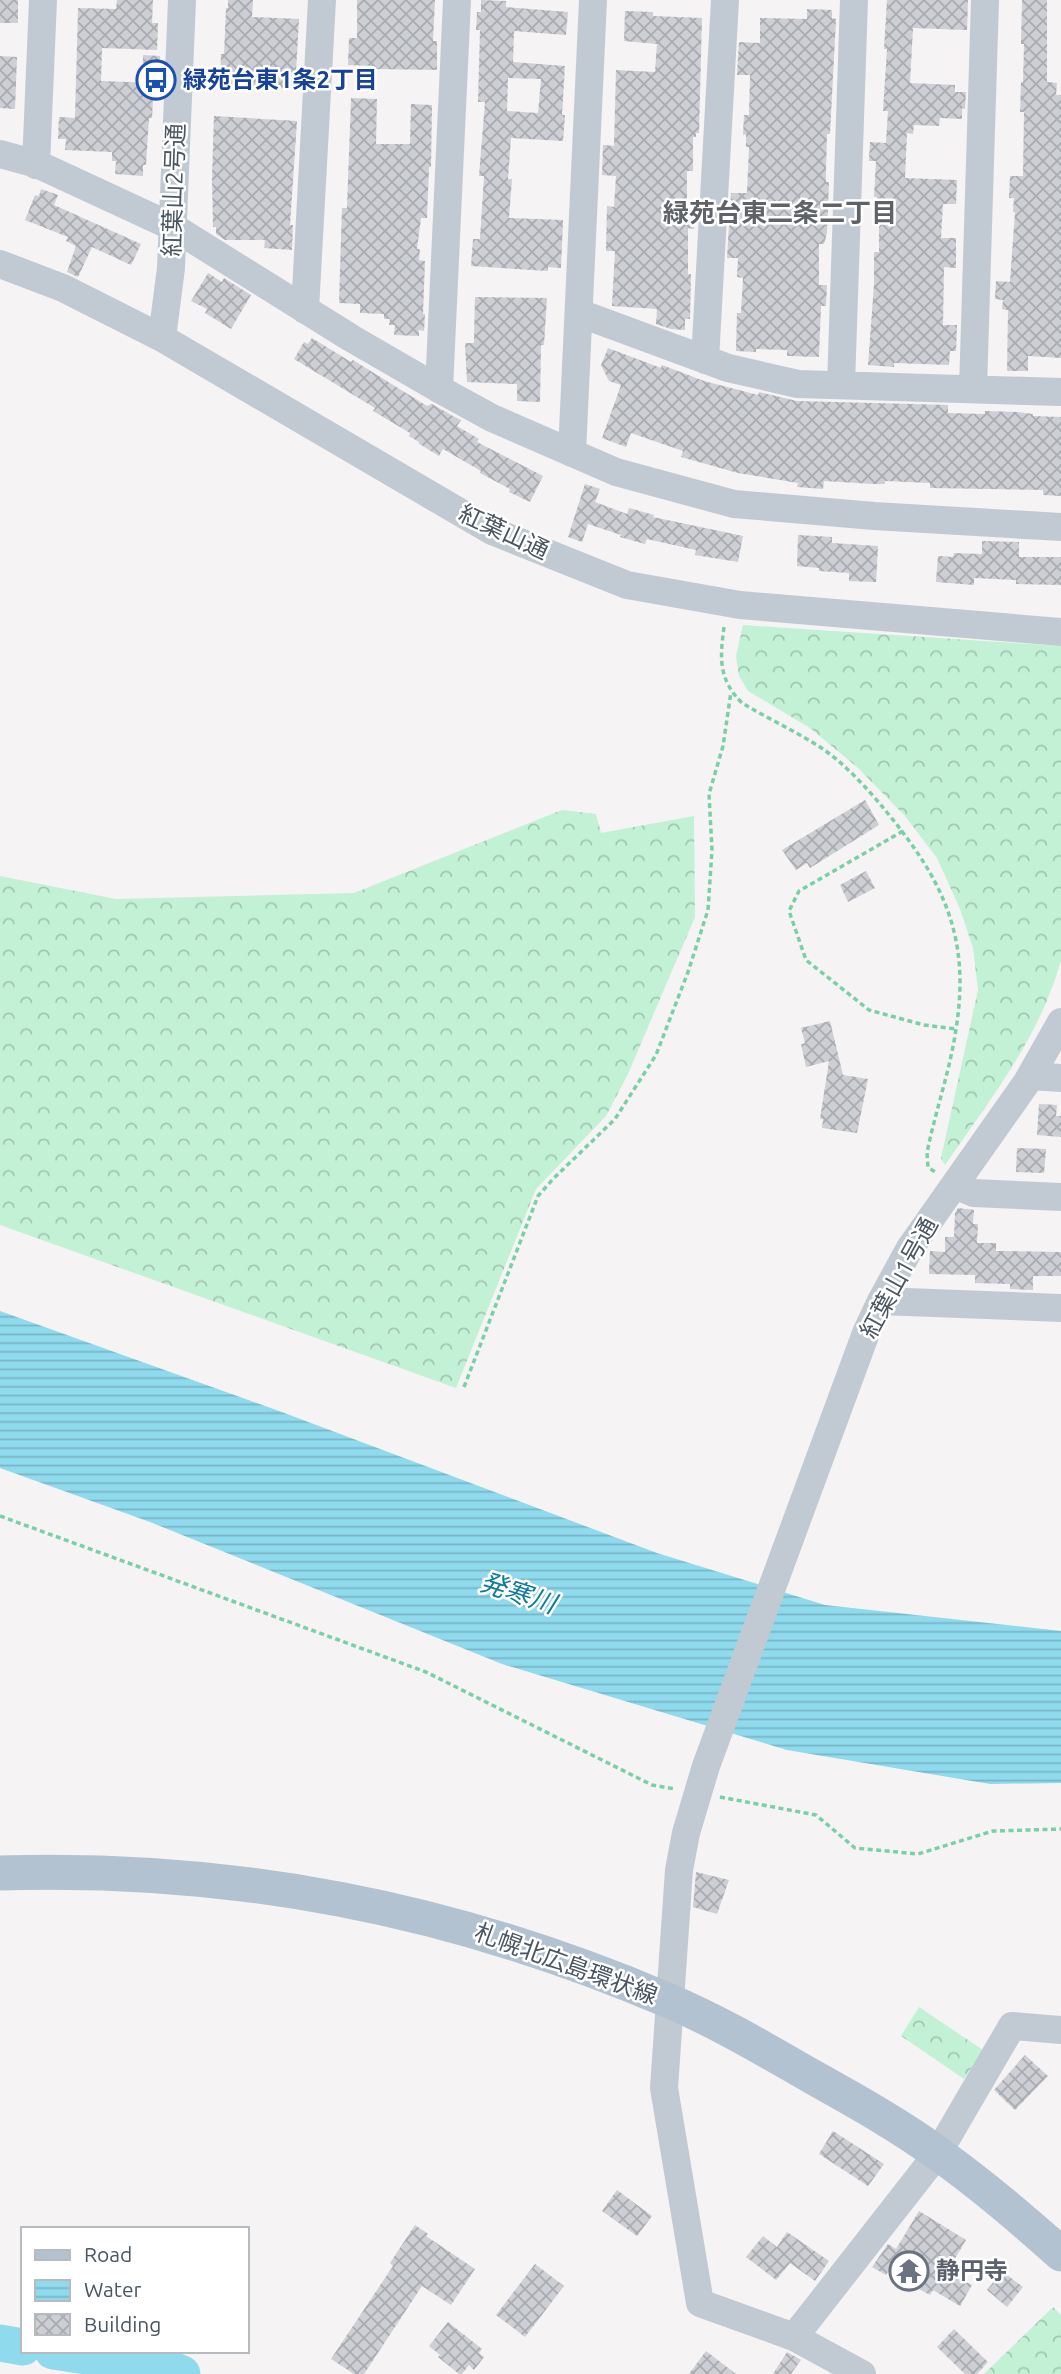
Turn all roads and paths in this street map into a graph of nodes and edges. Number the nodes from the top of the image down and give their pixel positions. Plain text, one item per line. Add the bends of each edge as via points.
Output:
1 (43, 0) edge
2 (182, 0) edge
3 (322, 0) edge
4 (457, 0) edge
5 (593, 0) edge
6 (725, 0) edge
7 (853, 0) edge
8 (985, 0) edge
9 (0, 154) edge
10 (37, 165) junction
11 (173, 227) junction
12 (0, 264) edge
13 (306, 310) junction
14 (579, 313) junction
15 (162, 338) junction
16 (705, 360) junction
17 (841, 385) junction
18 (439, 389) junction
19 (973, 389) junction
20 (1061, 392) edge
21 (572, 453) junction
22 (1061, 527) edge
23 (727, 603) junction
24 (1061, 632) edge
25 (731, 692) junction
26 (903, 831) junction
27 (1061, 1022) edge
28 (956, 1030) junction
29 (1031, 1076) junction
30 (1061, 1078) edge
31 (946, 1180) junction
32 (1061, 1197) edge
33 (881, 1301) junction
34 (1061, 1308) edge
35 (464, 1387) dead end
36 (0, 1516) edge
37 (698, 1793) junction
38 (1061, 1829) edge
39 (0, 1873) edge
40 (670, 2001) junction
41 (1061, 2030) edge
42 (938, 2153) junction
43 (1061, 2254) edge
44 (794, 2337) junction
45 (862, 2374) edge

1 - 10 street
2 - 11 street, 紅葉山2号通
3 - 13 street
4 - 18 street
5 - 14 street
6 - 16 street
7 - 17 street
8 - 19 street
9 - 10 street
10 - 11 street
11 - 13 street
11 - 15 street, 紅葉山2号通
12 - 15 street, 紅葉山通 via 64,288
13 - 18 street
14 - 16 street
14 - 21 street
15 - 23 street, 紅葉山通 via 492,531 627,585
16 - 17 street via 798,384
17 - 19 street
18 - 21 street
19 - 20 street
21 - 22 street via 616,472 734,504
23 - 24 street, 紅葉山通
23 - 25 path via 720,666
25 - 26 path via 742,703 822,748 877,799
25 - 35 path via 723,746 709,794 708,909 656,1055 615,1119 538,1196
26 - 28 path via 942,892 953,922 961,972
26 - 28 path via 799,891 789,911 806,960 869,1010
27 - 29 street, 紅葉山1号通
28 - 31 path via 927,1153 928,1167
29 - 30 street
29 - 31 street, 紅葉山1号通
31 - 32 street via 974,1193
31 - 33 street, 紅葉山1号通
33 - 34 street
33 - 37 street, 紅葉山1号通
36 - 37 path via 426,1672 652,1785
37 - 38 path via 816,1815 855,1848 918,1854 993,1831
37 - 40 street, 紅葉山1号通 via 679,1870
39 - 40 main road, 札幌北広島環状線 via 114,1872 301,1891 465,1928 552,1955
40 - 42 main road, 札幌北広島環状線 via 761,2047
40 - 44 street, 紅葉山1号通 via 664,2088 700,2303
41 - 42 street via 1012,2026
42 - 43 main road, 札幌北広島環状線
42 - 44 street
44 - 45 street

